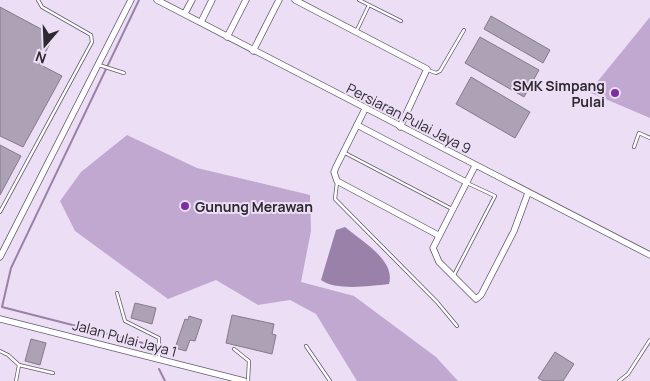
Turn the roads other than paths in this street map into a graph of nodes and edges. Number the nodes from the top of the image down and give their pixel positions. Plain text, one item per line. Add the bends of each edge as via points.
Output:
1 (38, 0) edge
2 (131, 0) edge
3 (157, 0) edge
4 (192, 0) edge
5 (212, 0) edge
6 (246, 0) edge
7 (279, 0) edge
8 (295, 0) edge
9 (359, 0) edge
10 (369, 5) junction
11 (185, 14) junction
12 (200, 22) junction
13 (400, 22) dead end
14 (464, 30) dead end
15 (356, 32) junction
16 (227, 36) junction
17 (252, 51) junction
18 (99, 65) junction
19 (426, 69) junction
20 (124, 74) dead end
21 (365, 109) junction
22 (357, 125) junction
23 (400, 127) junction
24 (650, 138) edge
25 (634, 147) dead end
26 (344, 152) junction
27 (475, 166) junction
28 (337, 181) junction
29 (466, 182) junction
30 (528, 192) junction
31 (452, 209) junction
32 (0, 212) edge
33 (438, 235) junction
34 (650, 255) edge
35 (0, 257) edge
36 (453, 276) junction
37 (117, 294) dead end
38 (0, 319) edge
39 (457, 326) dead end
40 (650, 340) edge
41 (306, 346) dead end
42 (234, 349) dead end
43 (0, 351) edge
44 (159, 360) junction
45 (19, 365) junction
46 (53, 373) dead end
47 (16, 381) edge
48 (244, 381) edge
49 (248, 381) edge
50 (330, 381) edge
51 (619, 381) edge

1 - 32 lane via 42,7 91,35 92,42
2 - 18 street
3 - 11 street, Persiaran Pulai Jaya 9
4 - 11 street
5 - 12 street
6 - 16 street
7 - 17 street
8 - 15 street
9 - 10 lane
10 - 13 lane
10 - 15 lane
11 - 12 street, Persiaran Pulai Jaya 9
12 - 16 street, Persiaran Pulai Jaya 9
14 - 19 lane via 440,71
15 - 19 street
16 - 17 street, Persiaran Pulai Jaya 9
17 - 21 street, Persiaran Pulai Jaya 9
18 - 20 lane
18 - 35 street
19 - 23 street
21 - 22 street
21 - 23 street, Persiaran Pulai Jaya 9
22 - 26 street
22 - 29 street
23 - 27 street, Persiaran Pulai Jaya 9
24 - 25 lane via 639,133
26 - 28 street via 334,172
26 - 31 lane
27 - 29 street
27 - 30 street, Persiaran Pulai Jaya 9
28 - 33 street
28 - 39 lane via 335,199
29 - 31 street
29 - 36 lane via 495,196
30 - 34 street, Persiaran Pulai Jaya 9
30 - 36 street via 514,231 479,298
31 - 33 street
33 - 36 street via 435,256
37 - 44 lane via 125,320 159,338
38 - 44 street, Jalan Pulai Jaya 1
40 - 51 lane via 628,374
41 - 50 lane
42 - 49 lane via 249,361
43 - 45 lane
44 - 48 street, Jalan Pulai Jaya 1
45 - 46 lane
45 - 47 lane

